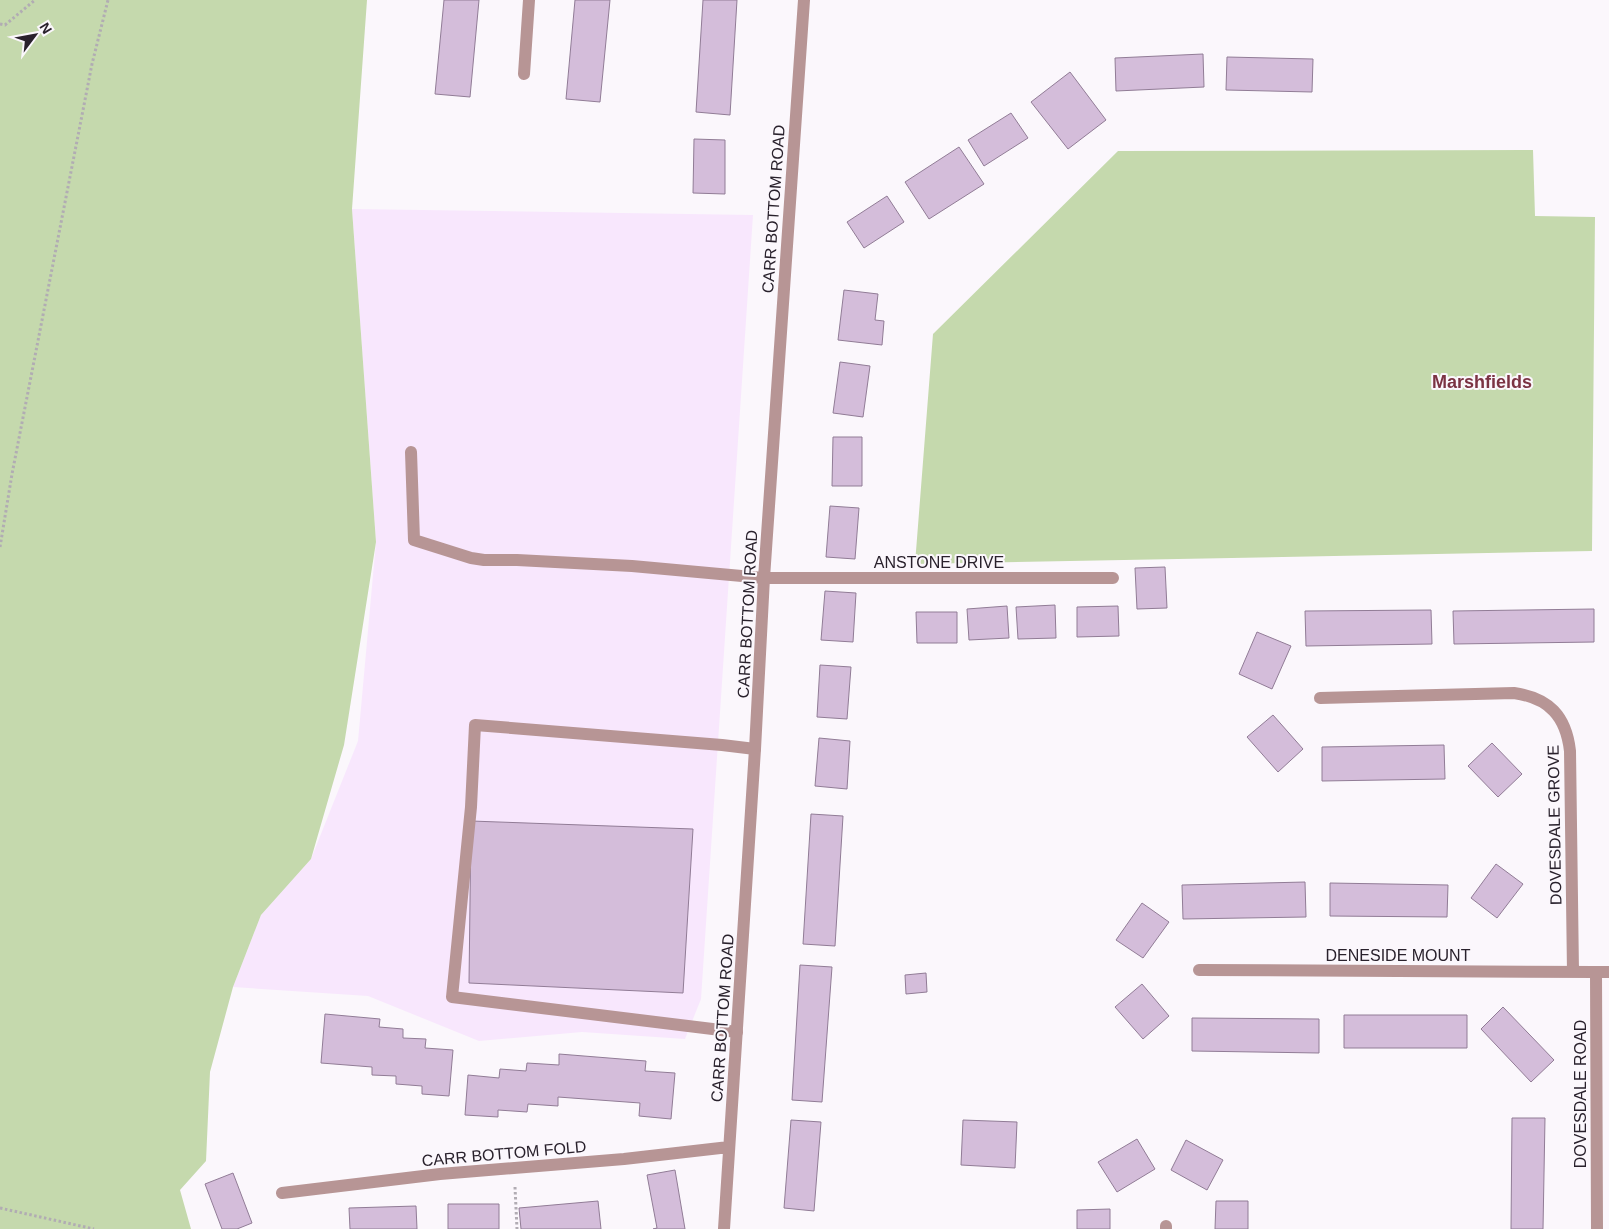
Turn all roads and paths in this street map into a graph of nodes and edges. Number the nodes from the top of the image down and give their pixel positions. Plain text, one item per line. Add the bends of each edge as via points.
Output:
1 (35, 0) edge
2 (108, 0) edge
3 (529, 0) edge
4 (804, 0) edge
5 (0, 24) edge
6 (524, 74) dead end
7 (411, 452) dead end
8 (0, 547) edge
9 (764, 578) junction
10 (1113, 578) dead end
11 (1320, 698) dead end
12 (756, 750) junction
13 (1199, 970) dead end
14 (1573, 972) junction
15 (1602, 972) edge
16 (737, 1032) junction
17 (729, 1147) junction
18 (514, 1167) junction
19 (282, 1193) dead end
20 (0, 1208) edge
21 (94, 1229) edge
22 (517, 1229) edge
23 (724, 1229) edge
24 (1597, 1229) edge

1 - 5 path via 5,25
2 - 8 path via 88,84
3 - 6 street
4 - 9 street, CARR BOTTOM ROAD
7 - 9 street, ANSTONE DRIVE via 414,540 484,560 632,566
9 - 10 street, ANSTONE DRIVE
9 - 12 street, CARR BOTTOM ROAD
11 - 14 street, DOVESDALE GROVE via 1514,693 1542,701 1553,710 1569,736
12 - 16 street, CARR BOTTOM ROAD
12 - 16 street via 475,725 471,807 452,997
13 - 14 street, DENESIDE MOUNT
14 - 15 street, DENESIDE MOUNT
15 - 24 street, DOVESDALE ROAD
16 - 17 street, CARR BOTTOM ROAD
17 - 18 street, CARR BOTTOM FOLD
17 - 23 street, CARR BOTTOM ROAD
18 - 19 street, CARR BOTTOM FOLD
18 - 22 path
20 - 21 path

